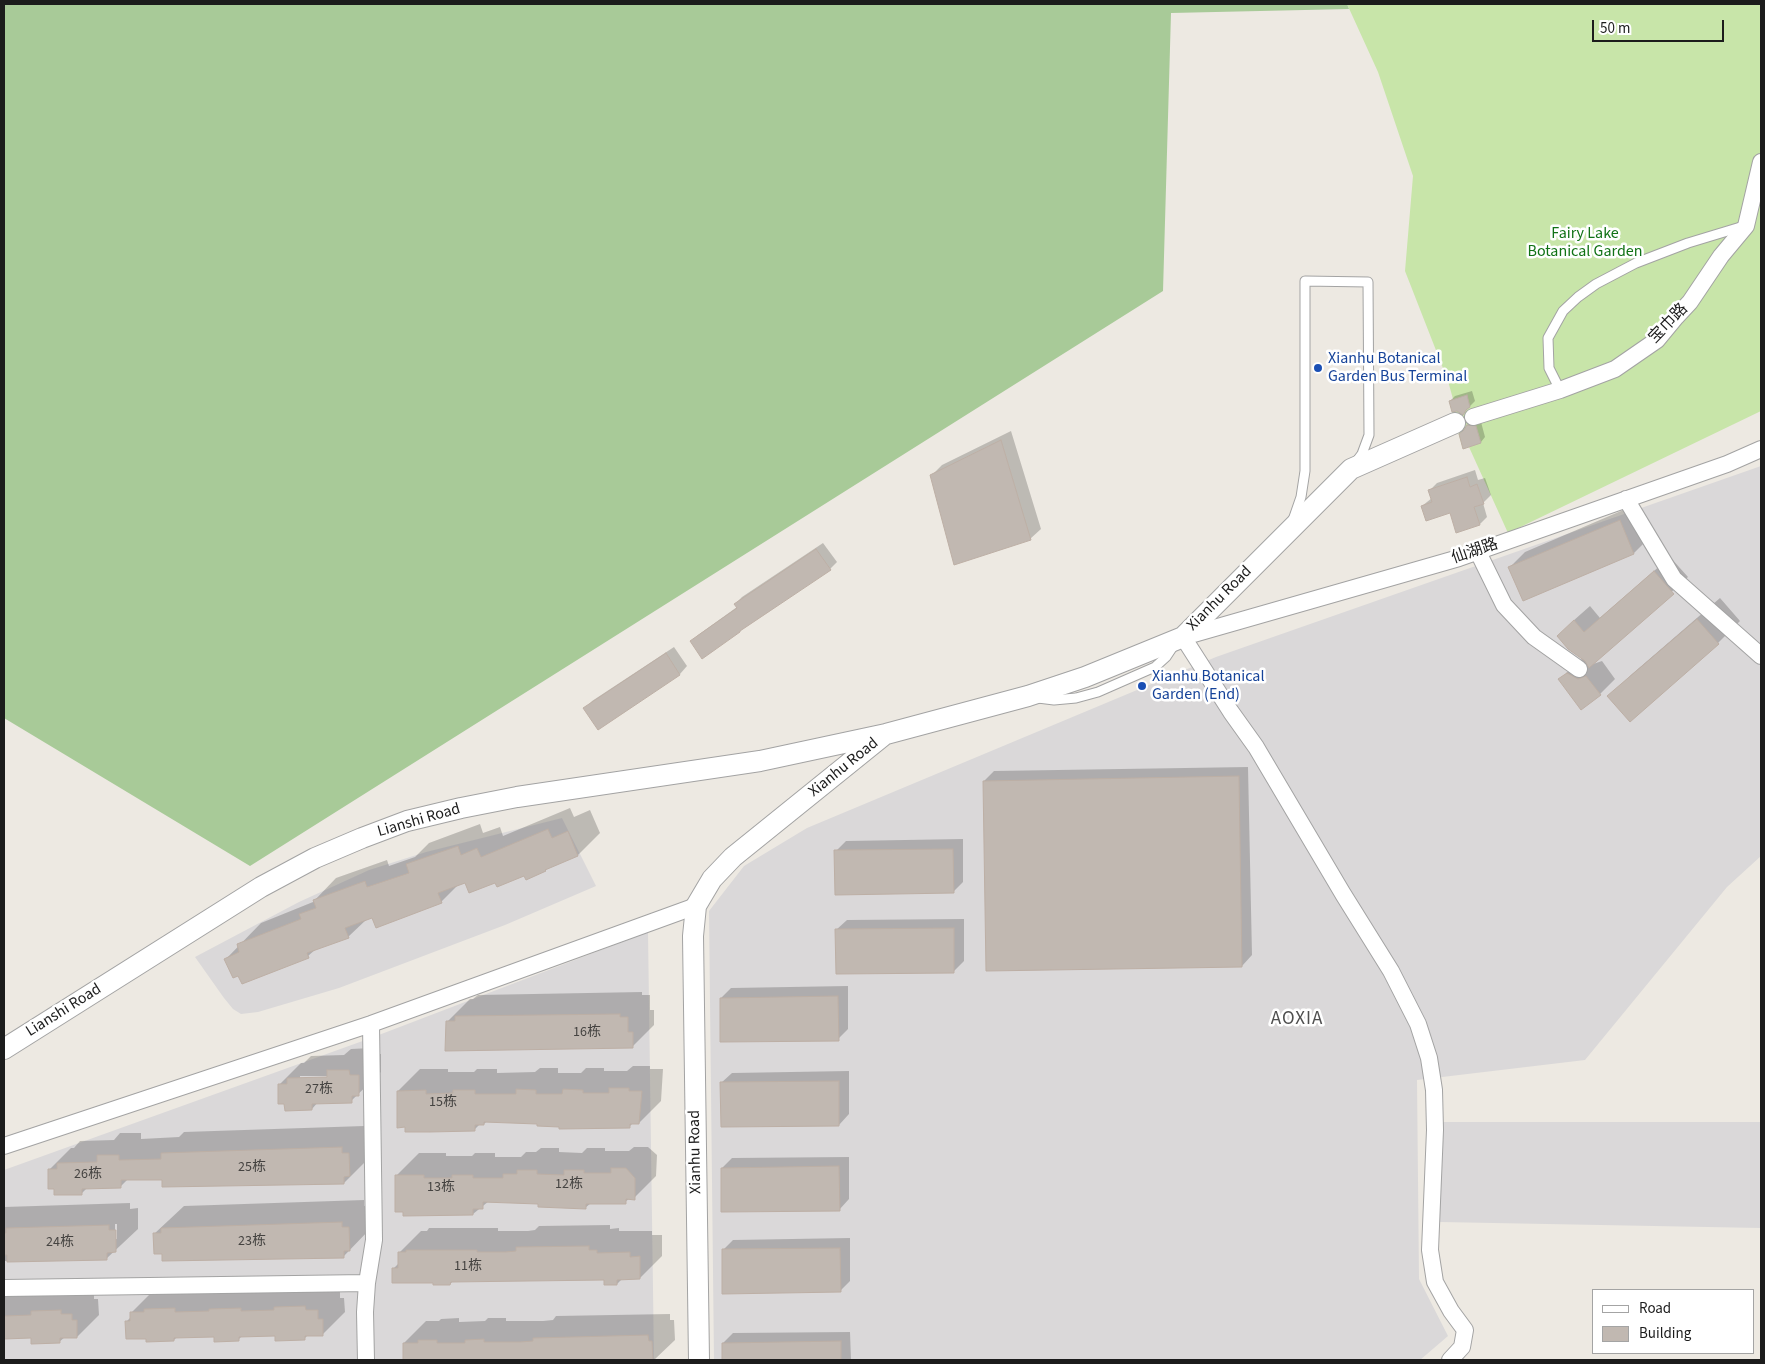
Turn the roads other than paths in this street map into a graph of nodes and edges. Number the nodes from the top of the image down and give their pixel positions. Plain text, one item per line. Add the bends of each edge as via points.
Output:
1 (1761, 162) edge
2 (1746, 226) junction
3 (1560, 390) junction
4 (1464, 420) joint
5 (1761, 449) edge
6 (1351, 468) junction
7 (1626, 499) junction
8 (1289, 531) junction
9 (1478, 552) junction
10 (1183, 637) junction
11 (1761, 656) edge
12 (1579, 669) dead end
13 (886, 734) junction
14 (696, 906) junction
15 (371, 1024) junction
16 (4, 1049) edge
17 (4, 1146) edge
18 (367, 1284) junction
19 (4, 1288) edge
20 (366, 1360) edge
21 (699, 1360) edge
22 (1450, 1360) edge

1 - 2 street, 宝巾路
2 - 3 street, 宝巾路 via 1690,302 1657,340 1615,369
2 - 3 lane via 1636,262 1578,297 1563,311 1548,338 1549,368
3 - 4 street, 宝巾路
4 - 6 street, Xianhu Road
5 - 7 street, 仙湖路
6 - 8 street, Xianhu Road
6 - 8 lane via 1362,454 1369,435 1368,282 1305,281 1305,471 1301,497
7 - 9 street, 仙湖路
7 - 11 street via 1674,579
8 - 10 street, Xianhu Road
9 - 10 street, 仙湖路
9 - 12 street via 1504,606 1534,636
10 - 13 street, Xianhu Road via 1085,677 1028,696
10 - 22 street via 1261,755 1391,971 1418,1024 1434,1090 1430,1250 1435,1282 1450,1311 1465,1330 1462,1347
13 - 14 street, Xianhu Road via 733,857 712,879
13 - 16 street, Lianshi Road via 760,761 471,806 407,822 362,838 315,858 261,887
14 - 15 street
14 - 21 street, Xianhu Road via 693,936
15 - 17 street
15 - 18 street via 374,1240
18 - 19 street
18 - 20 street

